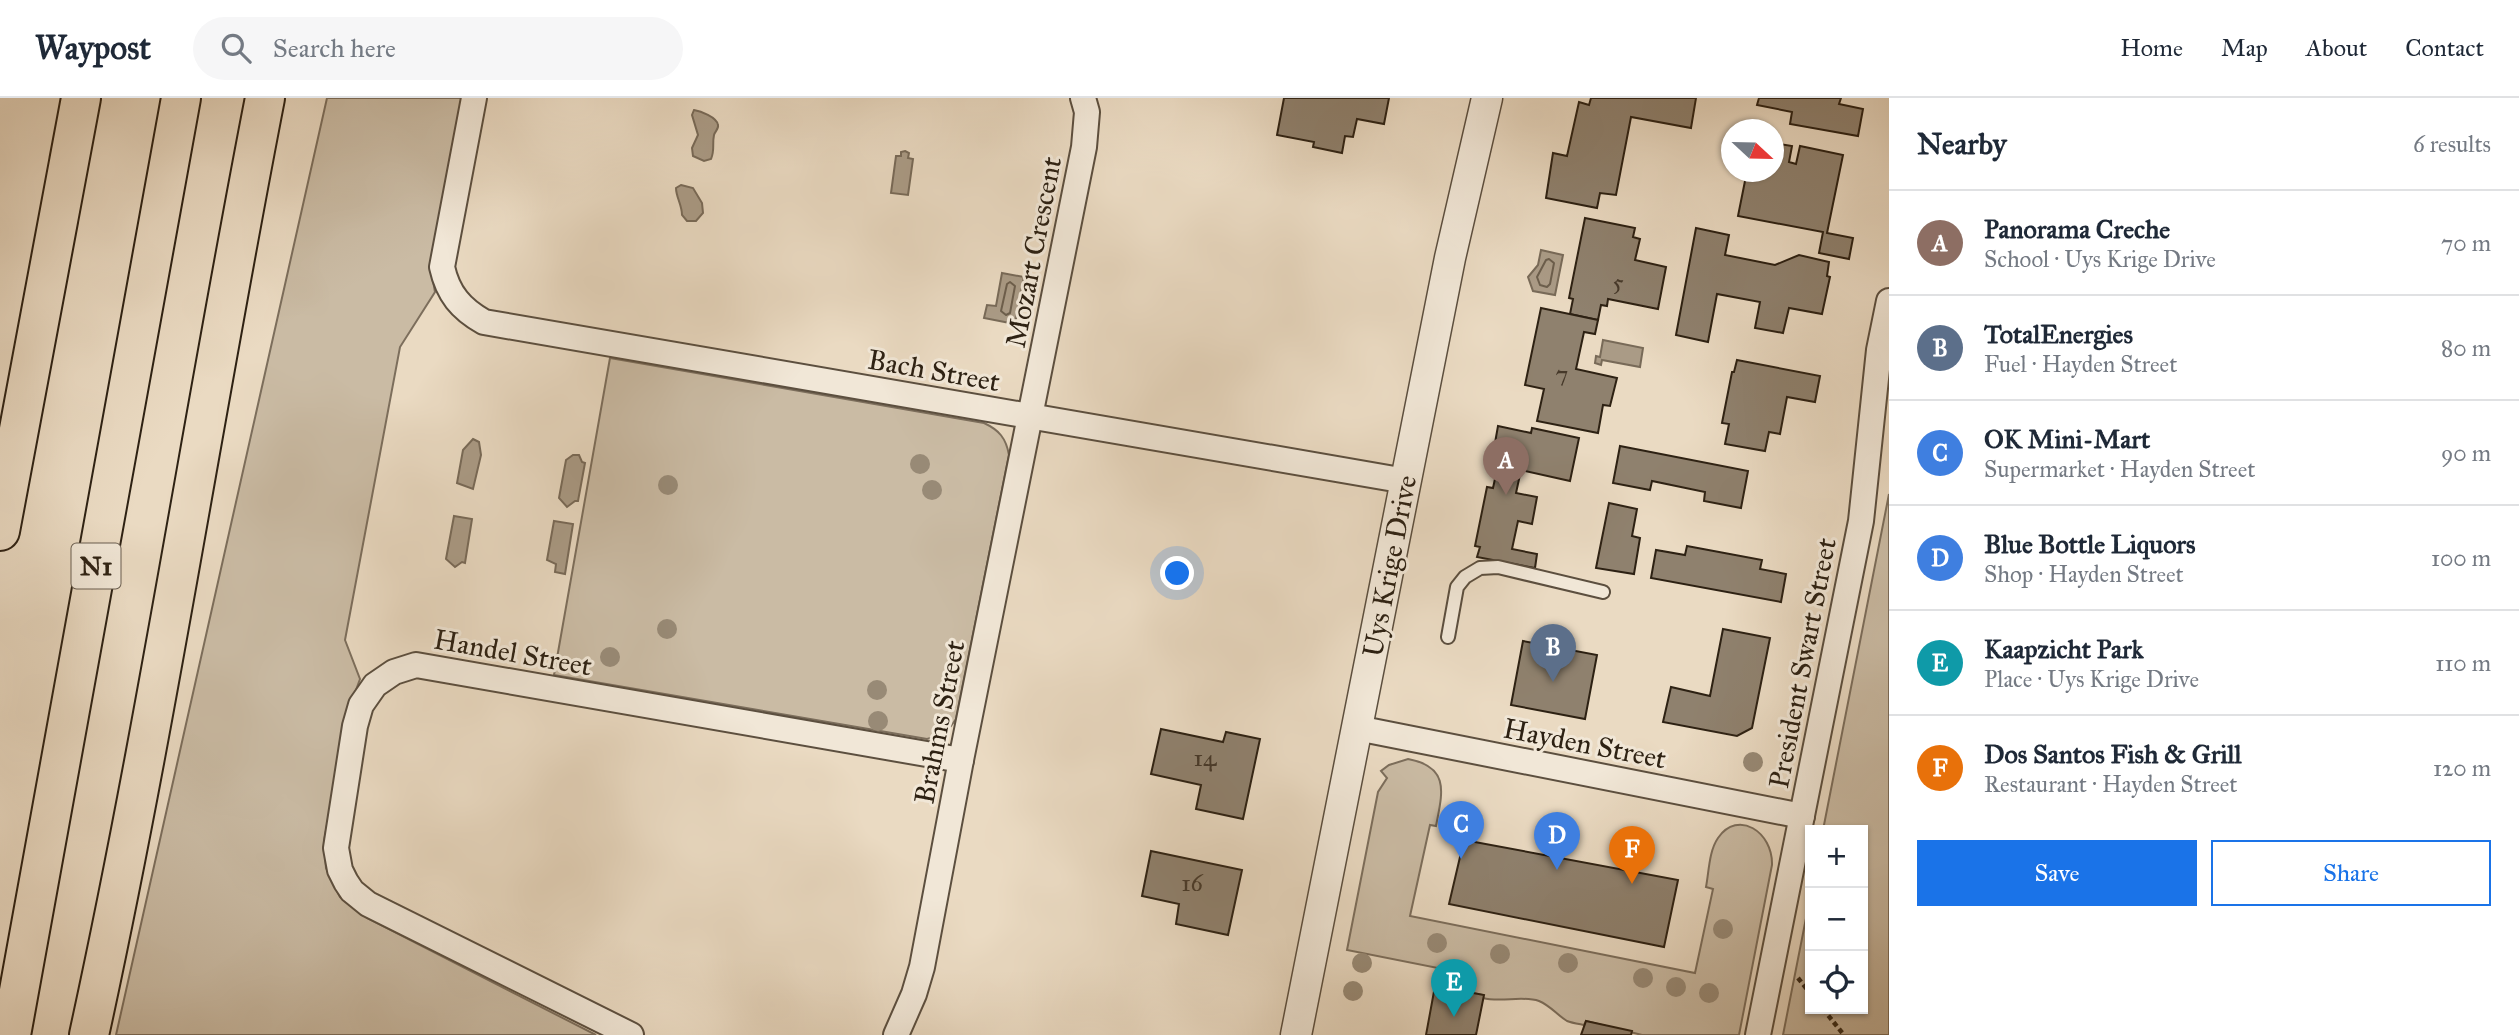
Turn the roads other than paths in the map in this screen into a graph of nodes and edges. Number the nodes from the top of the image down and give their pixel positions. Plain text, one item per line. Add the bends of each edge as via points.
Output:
1 (81, 98) edge
2 (181, 98) edge
3 (265, 98) edge
4 (474, 98) edge
5 (1083, 98) edge
6 (1487, 98) edge
7 (1889, 301) edge
8 (1030, 417) junction
9 (1880, 430) edge
10 (1406, 481) junction
11 (0, 531) edge
12 (1603, 592) dead end
13 (1448, 637) dead end
14 (1357, 728) junction
15 (961, 760) junction
16 (1802, 816) junction
17 (11, 1035) edge
18 (89, 1035) edge
19 (631, 1035) edge
20 (895, 1035) edge
21 (1296, 1035) edge
22 (1758, 1035) edge

1 - 11 highway
2 - 17 highway, N1
3 - 18 highway via 150,734
4 - 8 street, Bach Street via 442,267 446,284 468,313 484,322
5 - 8 street, Mozart Crescent via 1087,112 1084,147
6 - 10 street, Uys Krige Drive
7 - 9 street, President Swart Street via 1879,350
8 - 10 street, Bach Street
8 - 15 street, Brahms Street
9 - 16 street, President Swart Street
10 - 14 street, Uys Krige Drive
12 - 13 lane via 1498,567 1480,568 1457,587
14 - 16 street, Hayden Street
14 - 21 street, Uys Krige Drive
15 - 19 street, Handel Street via 416,665 394,672 376,685 361,705 355,726 336,848 340,870 352,891 368,904
15 - 20 street, Brahms Street via 922,967
16 - 22 street, President Swart Street

